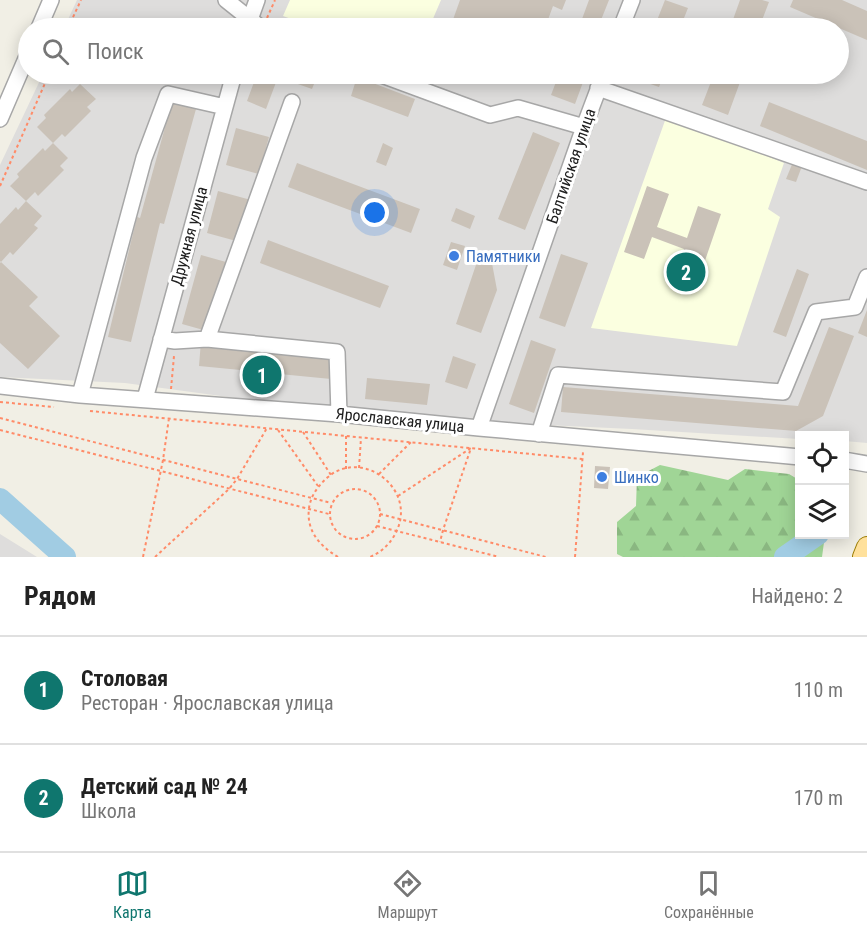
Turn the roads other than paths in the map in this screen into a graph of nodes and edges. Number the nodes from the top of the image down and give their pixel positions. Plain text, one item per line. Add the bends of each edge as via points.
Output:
1 (51, 0) edge
2 (226, 0) edge
3 (257, 0) edge
4 (632, 0) edge
5 (43, 18) edge
6 (248, 18) edge
7 (256, 18) edge
8 (625, 18) edge
9 (18, 77) edge
10 (231, 84) edge
11 (405, 84) edge
12 (600, 84) edge
13 (609, 84) edge
14 (292, 102) dead end
15 (225, 107) junction
16 (0, 119) edge
17 (584, 127) junction
18 (867, 182) edge
19 (867, 278) edge
20 (161, 339) junction
21 (207, 339) junction
22 (0, 386) edge
23 (80, 395) junction
24 (145, 399) junction
25 (339, 414) junction
26 (479, 428) junction
27 (539, 434) junction
28 (795, 456) edge
29 (865, 458) edge
30 (849, 460) edge
31 (867, 547) edge
32 (863, 557) edge

1 - 5 street
2 - 6 street
3 - 7 street
4 - 8 street
9 - 16 street
10 - 15 street, Дружная улица
11 - 17 street via 490,116 518,108
12 - 17 street, Балтийская улица
13 - 18 street
14 - 21 street
15 - 20 street, Дружная улица
15 - 23 street via 168,94 144,158
17 - 26 street, Балтийская улица
19 - 27 street via 855,308 816,312 783,392 558,375
20 - 21 street
20 - 24 street, Дружная улица
21 - 25 street via 337,352
22 - 23 street, Ярославская улица
23 - 24 street, Ярославская улица
24 - 25 street, Ярославская улица
25 - 26 street, Ярославская улица
26 - 27 street, Ярославская улица
27 - 28 street, Ярославская улица
29 - 30 street
31 - 32 main road

